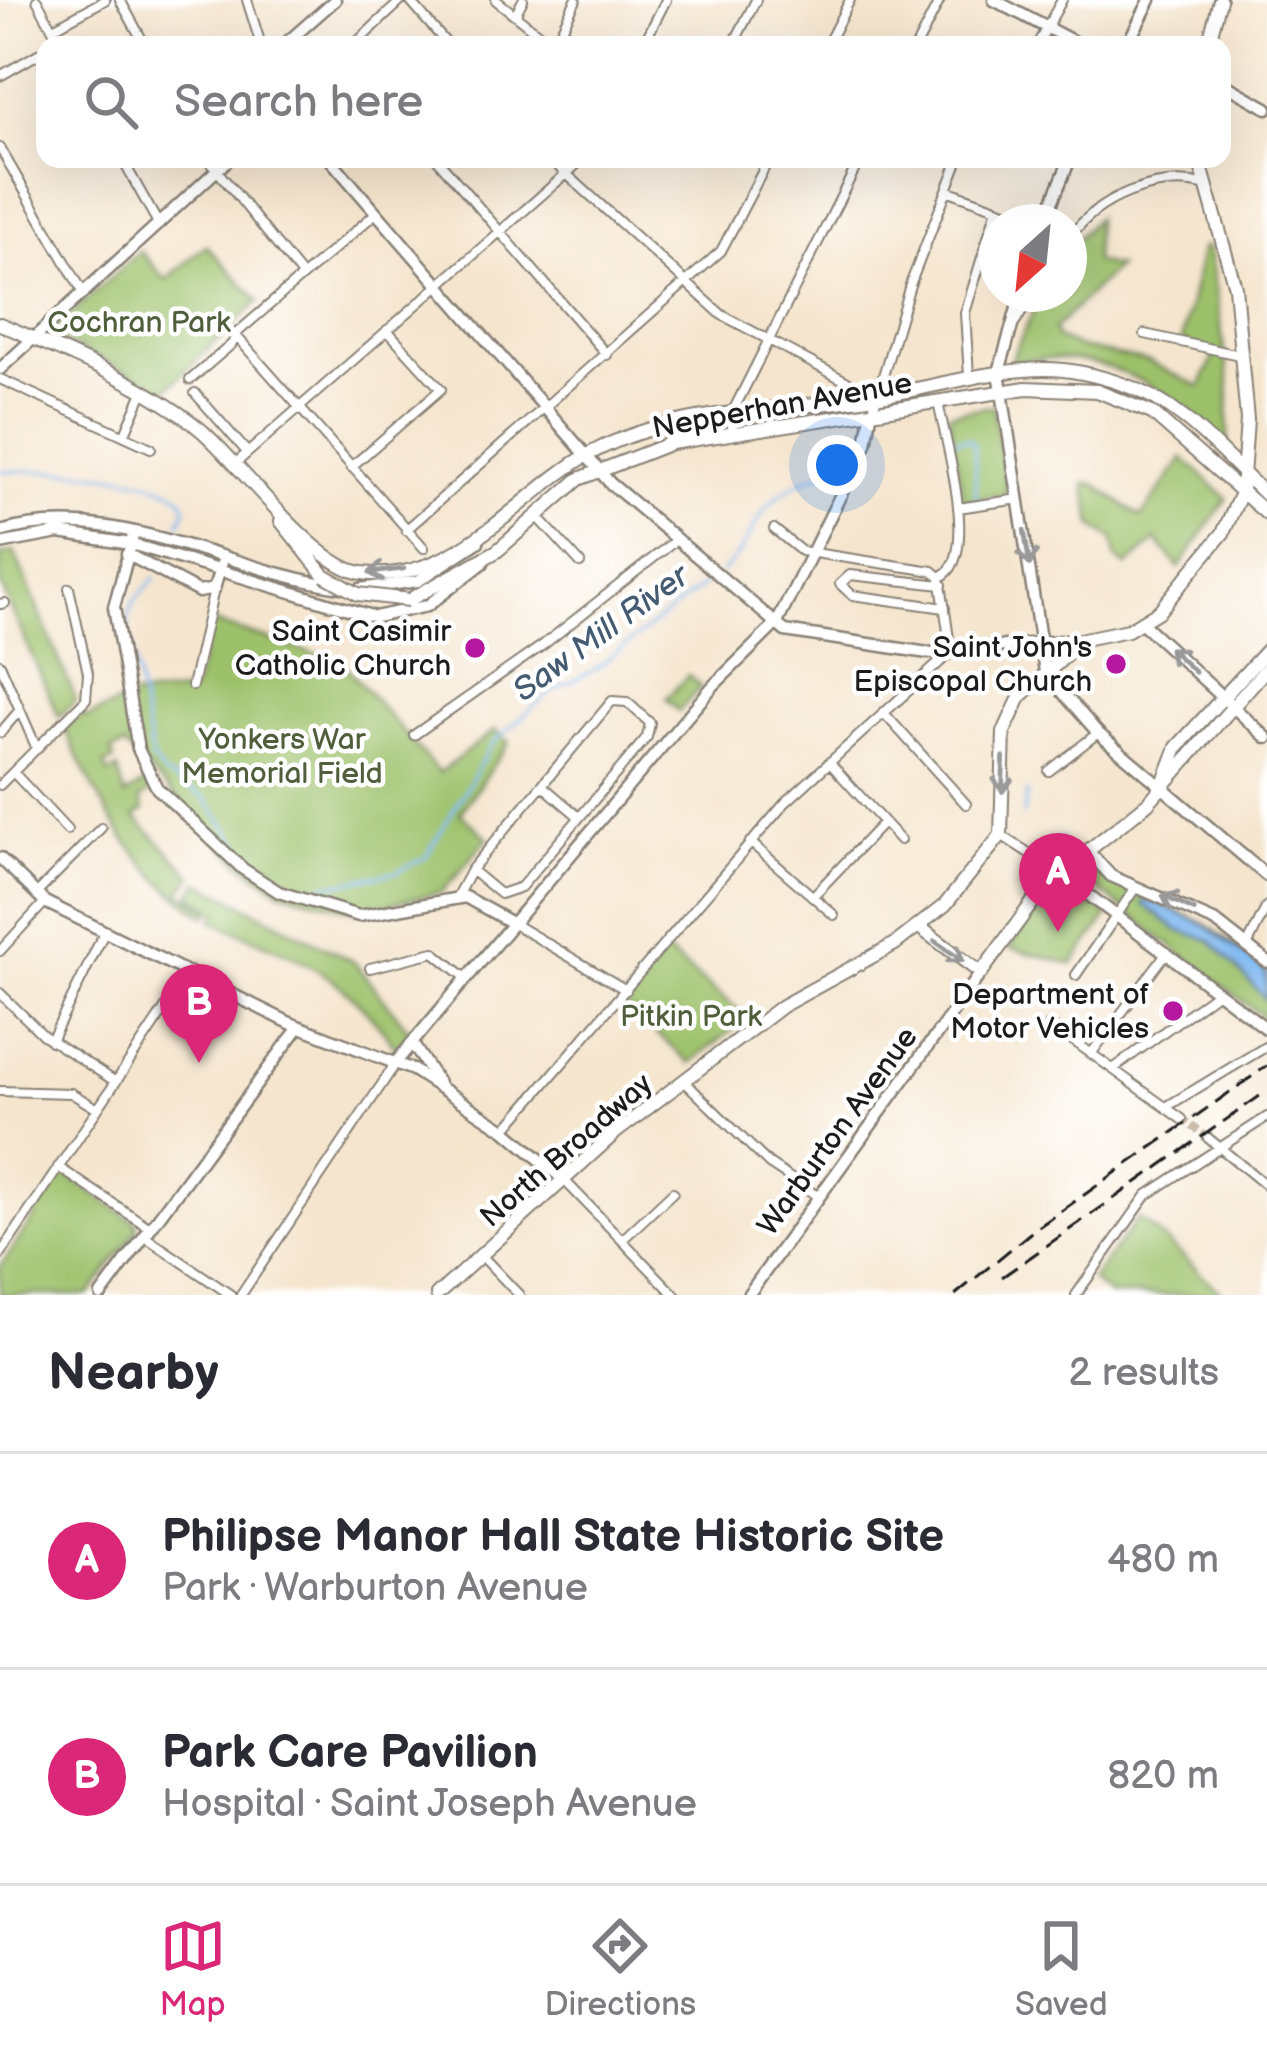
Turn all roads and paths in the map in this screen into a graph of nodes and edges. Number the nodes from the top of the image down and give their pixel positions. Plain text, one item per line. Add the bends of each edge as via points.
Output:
1 (37, 0) edge
2 (105, 0) edge
3 (120, 0) edge
4 (247, 0) edge
5 (335, 0) edge
6 (406, 0) edge
7 (496, 0) edge
8 (523, 0) edge
9 (576, 0) edge
10 (666, 0) edge
11 (756, 0) edge
12 (850, 0) edge
13 (940, 0) edge
14 (994, 0) edge
15 (1061, 0) edge
16 (1150, 0) edge
17 (1220, 0) edge
18 (515, 15) junction
19 (1047, 27) junction
20 (53, 28) junction
21 (56, 36) edge
22 (140, 36) edge
23 (258, 36) edge
24 (294, 36) edge
25 (364, 36) edge
26 (440, 36) edge
27 (542, 36) edge
28 (558, 36) edge
29 (648, 36) edge
30 (738, 36) edge
31 (832, 36) edge
32 (922, 36) edge
33 (1042, 36) edge
34 (1064, 36) edge
35 (1131, 36) edge
36 (1210, 36) edge
37 (36, 55) edge
38 (0, 76) edge
39 (1231, 88) edge
40 (1267, 108) edge
41 (0, 148) edge
42 (127, 168) edge
43 (213, 168) edge
44 (219, 168) edge
45 (338, 168) edge
46 (445, 168) edge
47 (558, 168) edge
48 (574, 168) edge
49 (762, 168) edge
50 (855, 168) edge
51 (955, 168) edge
52 (1066, 168) edge
53 (1201, 168) edge
54 (215, 172) junction
55 (566, 176) junction
56 (1206, 185) junction
57 (949, 191) junction
58 (986, 204) edge
59 (1049, 204) edge
60 (376, 213) junction
61 (1087, 217) edge
62 (159, 225) junction
63 (501, 230) junction
64 (979, 268) edge
65 (302, 276) junction
66 (439, 284) junction
67 (686, 285) junction
68 (85, 295) junction
69 (1015, 312) edge
70 (1022, 312) edge
71 (0, 324) edge
72 (1010, 328) junction
73 (386, 330) junction
74 (1149, 335) dead end
75 (237, 337) junction
76 (35, 339) junction
77 (768, 342) junction
78 (607, 355) junction
79 (1241, 355) junction
80 (0, 369) edge
81 (999, 372) junction
82 (969, 376) junction
83 (0, 379) edge
84 (190, 380) dead end
85 (1002, 391) junction
86 (143, 392) junction
87 (195, 393) dead end
88 (875, 397) junction
89 (938, 402) junction
90 (547, 405) junction
91 (299, 407) junction
92 (732, 413) junction
93 (872, 415) junction
94 (732, 432) junction
95 (124, 436) junction
96 (151, 448) dead end
97 (247, 452) junction
98 (587, 454) junction
99 (236, 463) junction
100 (351, 467) junction
101 (597, 469) junction
102 (1245, 476) junction
103 (1243, 491) junction
104 (263, 495) junction
105 (1267, 496) edge
106 (1019, 499) junction
107 (958, 508) junction
108 (1267, 514) edge
109 (537, 516) junction
110 (494, 528) junction
111 (774, 529) dead end
112 (406, 530) junction
113 (0, 532) edge
114 (676, 540) junction
115 (131, 543) junction
116 (0, 544) edge
117 (424, 548) dead end
118 (497, 551) junction
119 (812, 553) junction
120 (580, 563) dead end
121 (221, 565) junction
122 (145, 567) junction
123 (941, 581) junction
124 (69, 588) dead end
125 (214, 589) junction
126 (199, 592) junction
127 (113, 596) junction
128 (210, 608) junction
129 (945, 608) junction
130 (778, 622) junction
131 (1142, 623) junction
132 (1084, 639) junction
133 (1038, 643) junction
134 (1267, 650) edge
135 (951, 652) junction
136 (0, 664) edge
137 (1267, 668) edge
138 (1045, 672) junction
139 (192, 686) dead end
140 (1227, 701) junction
141 (19, 711) junction
142 (883, 712) junction
143 (0, 733) edge
144 (1098, 733) junction
145 (414, 735) dead end
146 (1267, 738) edge
147 (37, 749) junction
148 (829, 762) junction
149 (1049, 771) dead end
150 (13, 772) junction
151 (0, 785) edge
152 (543, 786) junction
153 (1161, 788) junction
154 (966, 804) dead end
155 (578, 816) junction
156 (883, 824) junction
157 (100, 828) dead end
158 (68, 830) dead end
159 (1001, 835) junction
160 (900, 840) dead end
161 (750, 842) junction
162 (1088, 851) junction
163 (0, 857) edge
164 (471, 870) junction
165 (1058, 872) junction
166 (1267, 876) edge
167 (1136, 884) junction
168 (457, 896) junction
169 (813, 896) junction
170 (41, 898) junction
171 (1267, 906) edge
172 (1119, 914) junction
173 (834, 916) dead end
174 (510, 922) junction
175 (919, 927) junction
176 (105, 931) junction
177 (1246, 946) junction
178 (0, 951) edge
179 (1167, 952) junction
180 (1267, 962) edge
181 (370, 968) dead end
182 (190, 970) junction
183 (981, 973) junction
184 (1076, 975) dead end
185 (465, 977) junction
186 (626, 990) junction
187 (1218, 992) junction
188 (0, 993) edge
189 (1050, 1024) dead end
190 (299, 1027) junction
191 (1267, 1029) edge
192 (52, 1041) junction
193 (412, 1042) junction
194 (1267, 1046) edge
195 (1091, 1054) junction
196 (397, 1061) junction
197 (1112, 1069) junction
198 (684, 1081) junction
199 (116, 1082) junction
200 (440, 1086) junction
201 (0, 1091) edge
202 (1166, 1107) junction
203 (97, 1109) junction
204 (1267, 1117) edge
205 (1182, 1119) tunnel mouth
206 (505, 1130) junction
207 (1208, 1138) tunnel mouth
208 (1220, 1147) junction
209 (58, 1167) junction
210 (564, 1180) junction
211 (1267, 1186) edge
212 (673, 1192) dead end
213 (819, 1197) junction
214 (147, 1232) junction
215 (622, 1240) junction
216 (0, 1255) edge
217 (481, 1255) junction
218 (101, 1295) edge
219 (231, 1295) edge
220 (241, 1295) edge
221 (437, 1295) edge
222 (519, 1295) edge
223 (675, 1295) edge
224 (748, 1295) edge
225 (1076, 1295) edge

1 - 20 street
2 - 20 street
3 - 22 street
4 - 23 street
5 - 24 street
6 - 25 street
6 - 26 street
7 - 18 street
8 - 18 street
9 - 28 street
10 - 29 street
11 - 30 street
12 - 31 street
13 - 32 street
14 - 19 street
15 - 19 street
16 - 35 street
17 - 36 main road
18 - 27 street
19 - 33 street
19 - 34 street
20 - 21 street
37 - 38 street
39 - 40 street
41 - 68 street
42 - 62 street
43 - 54 street
44 - 54 street
45 - 60 street
46 - 63 street
47 - 55 street
48 - 55 street
49 - 67 street via 721,250
50 - 77 street
51 - 57 street
52 - 59 street
53 - 56 main road
54 - 62 street
54 - 65 street
55 - 63 street
55 - 67 street
56 - 61 street via 1171,182 1116,196
56 - 79 main road via 1234,287
57 - 58 street
57 - 88 street
60 - 65 street
60 - 66 street
62 - 68 street
63 - 66 street
63 - 78 street
64 - 82 street via 965,314
65 - 75 street
66 - 73 street
66 - 90 street
67 - 77 street
67 - 78 street
68 - 76 street
69 - 72 street
70 - 72 street
71 - 76 main road
72 - 81 street
73 - 91 street
73 - 100 street via 441,389
74 - 79 street
75 - 84 street
75 - 91 street
76 - 80 street
76 - 86 main road
77 - 88 street
77 - 92 street
78 - 90 street
79 - 102 main road
81 - 82 main road, Nepperhan Avenue
81 - 85 street
81 - 102 main road, Nepperhan Avenue via 1073,371 1142,391
82 - 88 main road, Nepperhan Avenue
83 - 95 street
85 - 89 main road, Nepperhan Avenue
85 - 103 main road, Nepperhan Avenue via 1080,388 1139,406
85 - 106 street
86 - 95 street
86 - 99 main road
87 - 97 street
88 - 92 main road, Nepperhan Avenue
88 - 93 street
89 - 93 main road, Nepperhan Avenue
89 - 107 street
90 - 98 street
90 - 112 street
91 - 97 street
91 - 100 street
92 - 94 street
92 - 98 main road, Nepperhan Avenue via 657,426
93 - 94 main road, Nepperhan Avenue
93 - 119 street via 866,444
94 - 101 main road, Nepperhan Avenue via 671,442
95 - 96 street
97 - 99 street
98 - 101 street
98 - 110 main road, Nepperhan Avenue
99 - 104 main road
100 - 112 street
101 - 109 main road, Nepperhan Avenue
101 - 114 street
102 - 103 main road
102 - 105 main road, Nepperhan Avenue
103 - 108 main road, Nepperhan Avenue
103 - 131 main road via 1202,563
110 -> 104 main road via 398,571 360,573 330,559
104 - 118 main road, bridge via 324,575 358,594 409,600
106 - 107 street
106 -> 133 street
107 - 123 street via 959,562
109 - 118 main road, Nepperhan Avenue
109 - 120 street
110 - 121 street, Nepperhan Avenue via 443,569 372,590
111 - 119 street
112 - 117 street
113 - 115 street, Nepperhan Avenue via 67,522
114 - 130 street
114 - 145 street
115 - 116 street, Nepperhan Avenue via 59,533
115 - 121 street, Nepperhan Avenue
115 - 122 street
115 - 127 street
118 - 121 street, Nepperhan Avenue via 427,606 375,617
119 - 123 street via 933,571
119 - 130 street
121 - 125 street
122 - 126 street
122 - 127 street
123 - 129 street
123 - 129 street via 850,575 839,584 852,596
124 - 147 street via 86,699
125 - 126 street
125 - 128 street
126 - 128 street
127 - 168 street via 137,749 150,779 243,869 279,892 359,916
128 - 139 street
129 - 135 street
130 - 135 street via 795,636
130 - 174 street
131 - 132 main road
140 -> 131 street
132 - 133 street
132 - 138 main road
133 - 135 street
133 - 138 street
134 - 140 main road
135 - 142 street
136 - 141 street
137 - 140 main road
138 - 144 street
138 -> 159 main road via 1005,724
140 - 146 street
140 - 153 main road, Warburton Avenue
141 - 143 street
141 - 147 street
142 - 148 street
142 - 154 street
144 - 149 street
144 - 153 street
147 - 150 street
148 - 156 street
148 - 161 street
150 - 151 street
150 - 158 street
152 - 155 street
152 - 155 street via 612,701 645,717 647,737
152 - 164 street
153 - 162 main road, Warburton Avenue
153 - 166 street
155 - 164 street via 514,892 500,894
156 - 160 street
156 - 169 street
157 - 170 street
159 - 165 street
159 - 175 main road, North Broadway
161 - 169 street
161 - 186 street
162 - 165 main road, Warburton Avenue
162 - 167 street via 1111,876
163 - 170 street
164 - 168 street
165 - 172 street
165 - 183 main road, Warburton Avenue
167 - 172 street
177 -> 167 street via 1216,922
168 - 174 street
169 - 173 street
170 - 176 street
170 - 178 street
171 - 177 street
172 - 179 street
172 - 184 street
174 - 185 street
174 - 186 street
175 -> 183 main road
175 - 198 main road, North Broadway via 782,1006
176 - 182 street
176 - 192 street
177 - 180 street
179 - 187 street
179 - 195 street
181 - 185 street via 434,952
182 - 190 street
182 - 199 street
183 - 213 street, Warburton Avenue
185 - 193 street
186 - 206 street
187 - 191 street
187 - 197 street
188 - 192 street
189 - 195 street
190 - 196 street
190 - 214 street
192 - 199 street
193 - 196 street
193 - 200 street
194 - 202 street
195 - 197 street
196 - 200 street
196 - 220 street
197 - 202 street
198 - 210 main road, North Broadway
198 - 213 street via 769,1164
199 - 203 street
200 - 206 street
201 - 203 street via 70,1093
202 - 205 street
203 - 209 street
204 - 208 street
206 - 210 street
207 - 208 street
208 - 211 street
208 - 225 street via 1148,1195
209 - 214 street
209 - 216 street
210 - 215 street
210 - 217 main road, North Broadway
212 - 215 street
213 - 224 street, Warburton Avenue
214 - 218 street
214 - 219 street
215 - 223 street
217 - 221 main road, North Broadway
217 - 222 street

